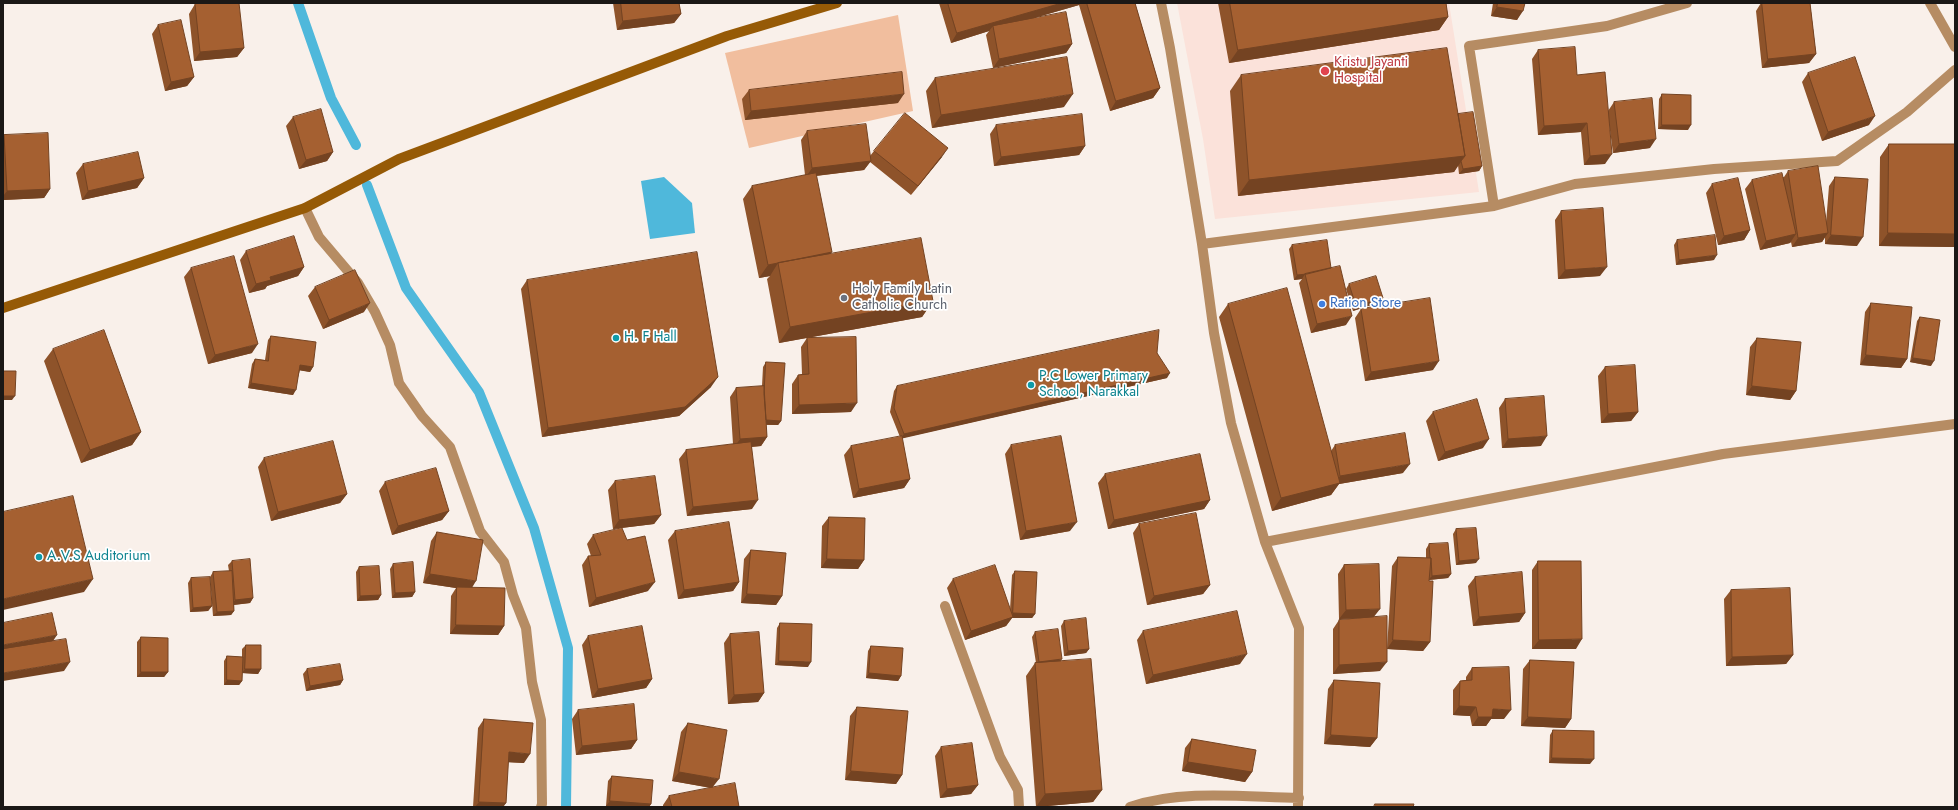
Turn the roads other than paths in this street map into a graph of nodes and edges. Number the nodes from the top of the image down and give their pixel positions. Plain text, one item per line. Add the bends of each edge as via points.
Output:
1 (836, 3) edge
2 (1160, 3) edge
3 (1687, 3) edge
4 (1930, 3) edge
5 (1955, 47) edge
6 (1955, 70) edge
7 (1494, 206) junction
8 (305, 208) junction
9 (1202, 244) junction
10 (3, 308) edge
11 (1955, 424) edge
12 (1265, 542) junction
13 (945, 606) dead end
14 (1299, 803) edge
15 (540, 807) edge
16 (1019, 807) edge
17 (1130, 807) edge

1 - 8 street via 727,36 399,159
2 - 9 street via 1170,48
3 - 7 street via 1607,26 1469,46
4 - 5 street
6 - 7 street via 1906,112 1837,161 1714,169 1575,184
7 - 9 street
8 - 10 street
8 - 15 street via 319,236 358,282 375,312 390,345 399,383 422,416 450,447 480,531 504,562 526,628 532,682 541,720
9 - 12 street via 1214,333 1231,423
11 - 12 street via 1723,454
12 - 14 street via 1299,628
13 - 16 street via 1000,757 1018,790
14 - 17 street via 1202,796 1147,801

